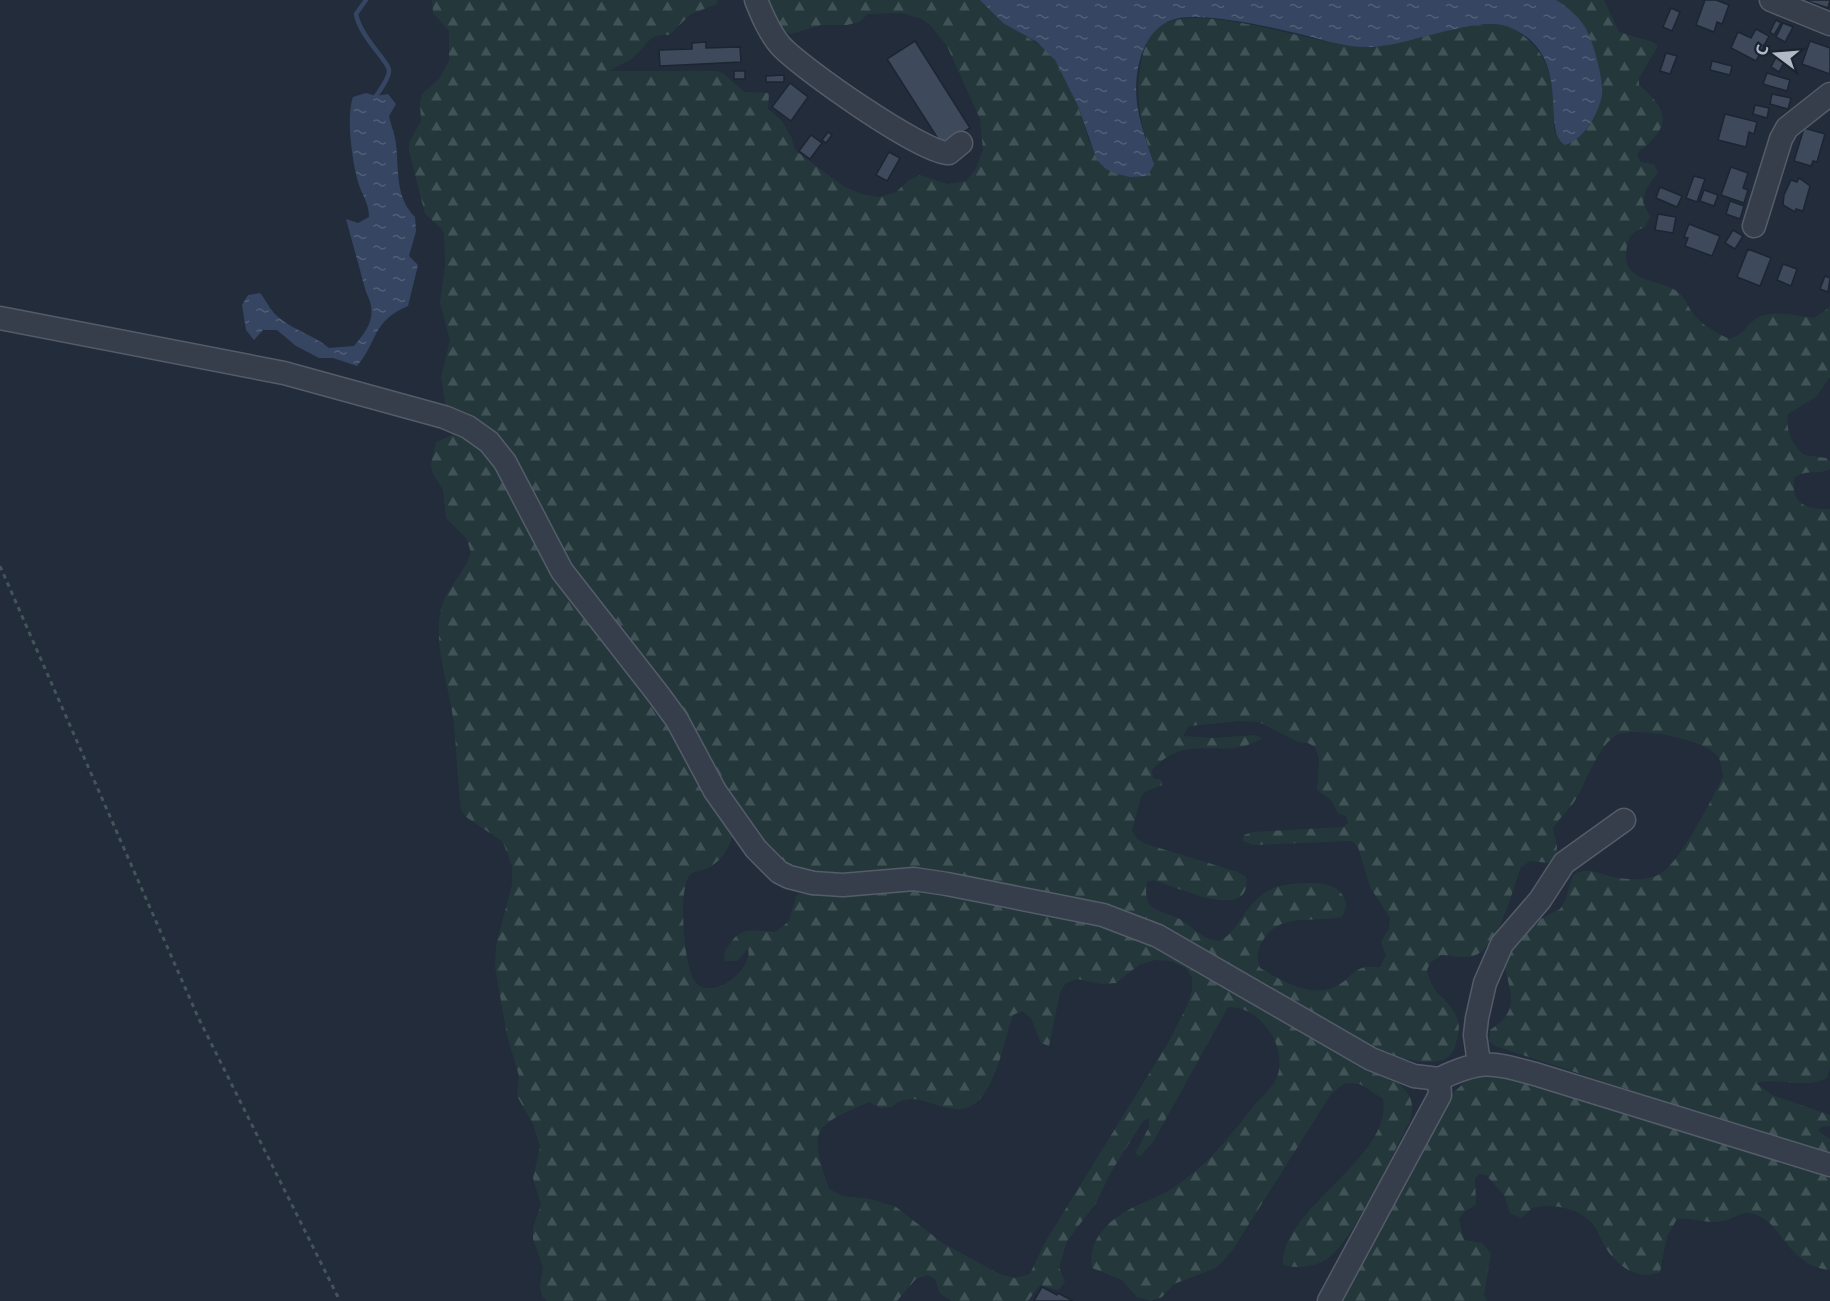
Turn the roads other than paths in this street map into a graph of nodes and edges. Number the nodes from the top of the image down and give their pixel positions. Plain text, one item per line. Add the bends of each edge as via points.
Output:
1 (756, 0) edge
2 (1771, 0) edge
3 (1830, 24) edge
4 (1830, 94) edge
5 (961, 144) dead end
6 (1754, 226) dead end
7 (0, 318) edge
8 (1624, 820) dead end
9 (1479, 1064) junction
10 (1439, 1079) junction
11 (1830, 1165) edge
12 (1329, 1301) edge

1 - 5 street via 778,43 808,69 891,127 932,150 948,153
2 - 3 street
4 - 6 street via 1787,128 1780,139
7 - 10 street via 284,374 468,427 489,442 505,462 562,571 677,720 715,791 744,833 771,865 789,877 843,885 914,879 1103,915 1158,936 1371,1059 1414,1076
8 - 9 street via 1564,864 1540,900 1502,944 1485,983 1477,1018
9 - 10 street
9 - 11 street via 1495,1063 1535,1074
10 - 12 street via 1440,1095

